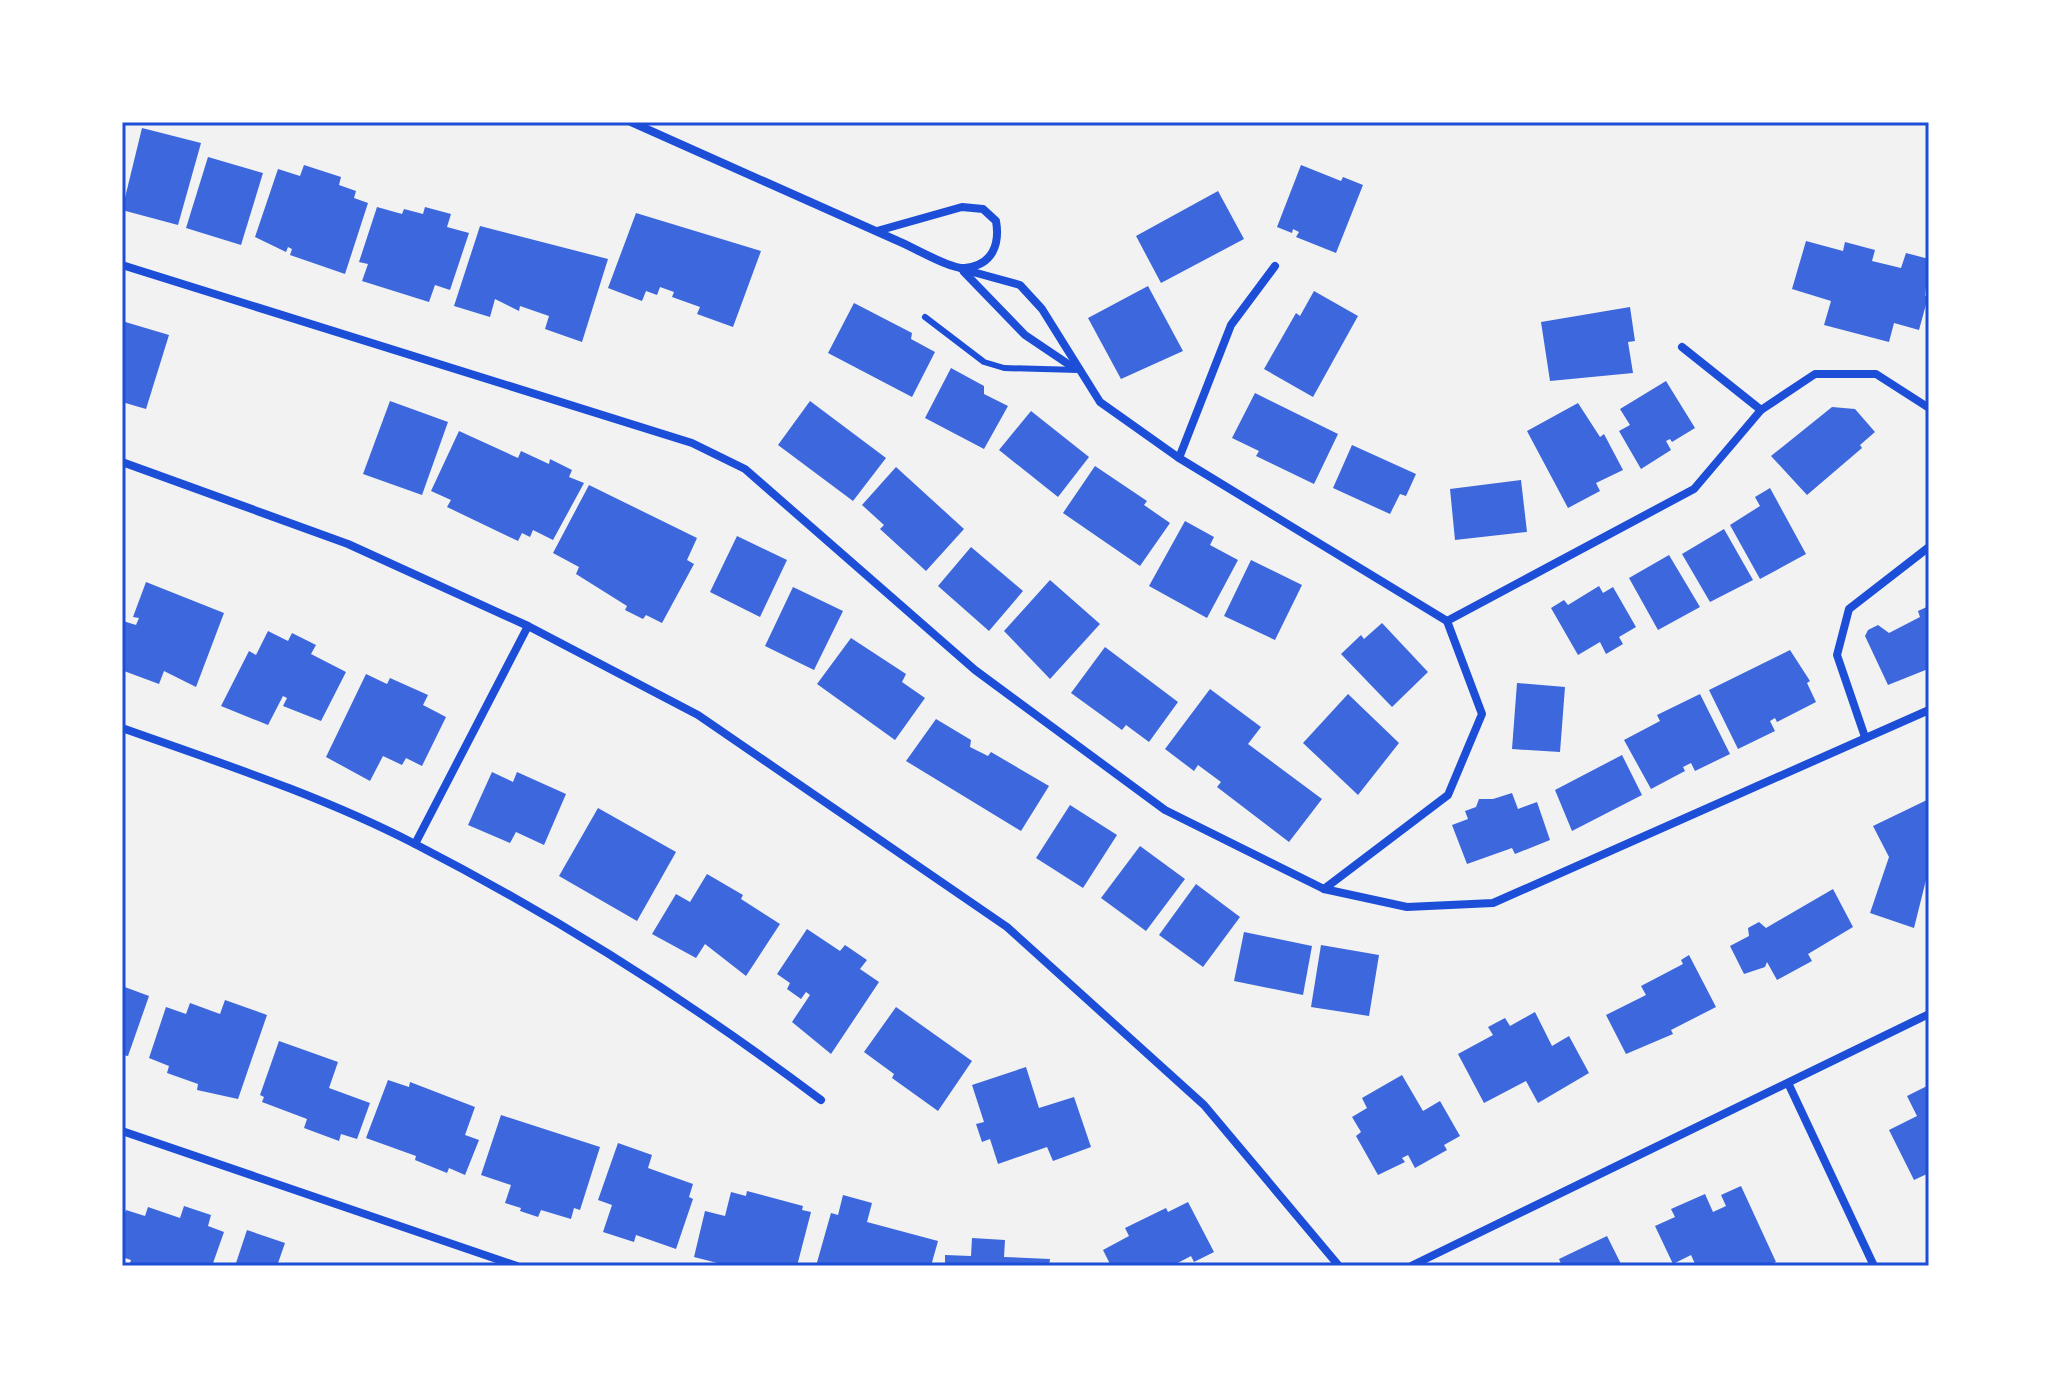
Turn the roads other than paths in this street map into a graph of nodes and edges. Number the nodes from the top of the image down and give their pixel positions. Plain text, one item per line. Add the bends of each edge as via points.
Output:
1 (631, 122) edge
2 (877, 231) junction
3 (122, 265) edge
4 (1275, 266) dead end
5 (962, 269) junction
6 (925, 317) dead end
7 (1682, 347) dead end
8 (1078, 370) junction
9 (1929, 408) edge
10 (1761, 410) junction
11 (1179, 458) junction
12 (122, 462) edge
13 (1929, 547) edge
14 (1447, 621) junction
15 (528, 626) junction
16 (1929, 710) edge
17 (122, 728) edge
18 (1865, 737) junction
19 (415, 844) junction
20 (1324, 889) junction
21 (1929, 1014) edge
22 (1789, 1085) junction
23 (821, 1100) dead end
24 (122, 1131) edge
25 (517, 1266) edge
26 (1339, 1266) edge
27 (1411, 1266) edge
28 (1874, 1266) edge

1 - 2 street
2 - 5 street
2 - 5 street via 962,207 983,209 996,221 999,239 994,254
3 - 20 street via 692,443 745,469 975,670 1165,810
4 - 11 street via 1231,325
5 - 8 street via 1025,335
5 - 8 street via 1020,285 1042,309
6 - 8 lane via 984,362 1004,368
7 - 10 street
8 - 11 street via 1100,402
9 - 10 street via 1876,374 1815,374
10 - 14 street via 1694,489
11 - 14 street
12 - 15 street via 348,544
13 - 18 street via 1849,609 1837,655
14 - 20 street via 1482,714 1448,795
15 - 19 street
15 - 26 street via 698,715 1007,927 1204,1105
16 - 18 street
17 - 19 street via 275,781
18 - 20 street via 1493,903 1407,907
19 - 23 street via 596,947
21 - 22 street
22 - 27 street
22 - 28 street
24 - 25 street

